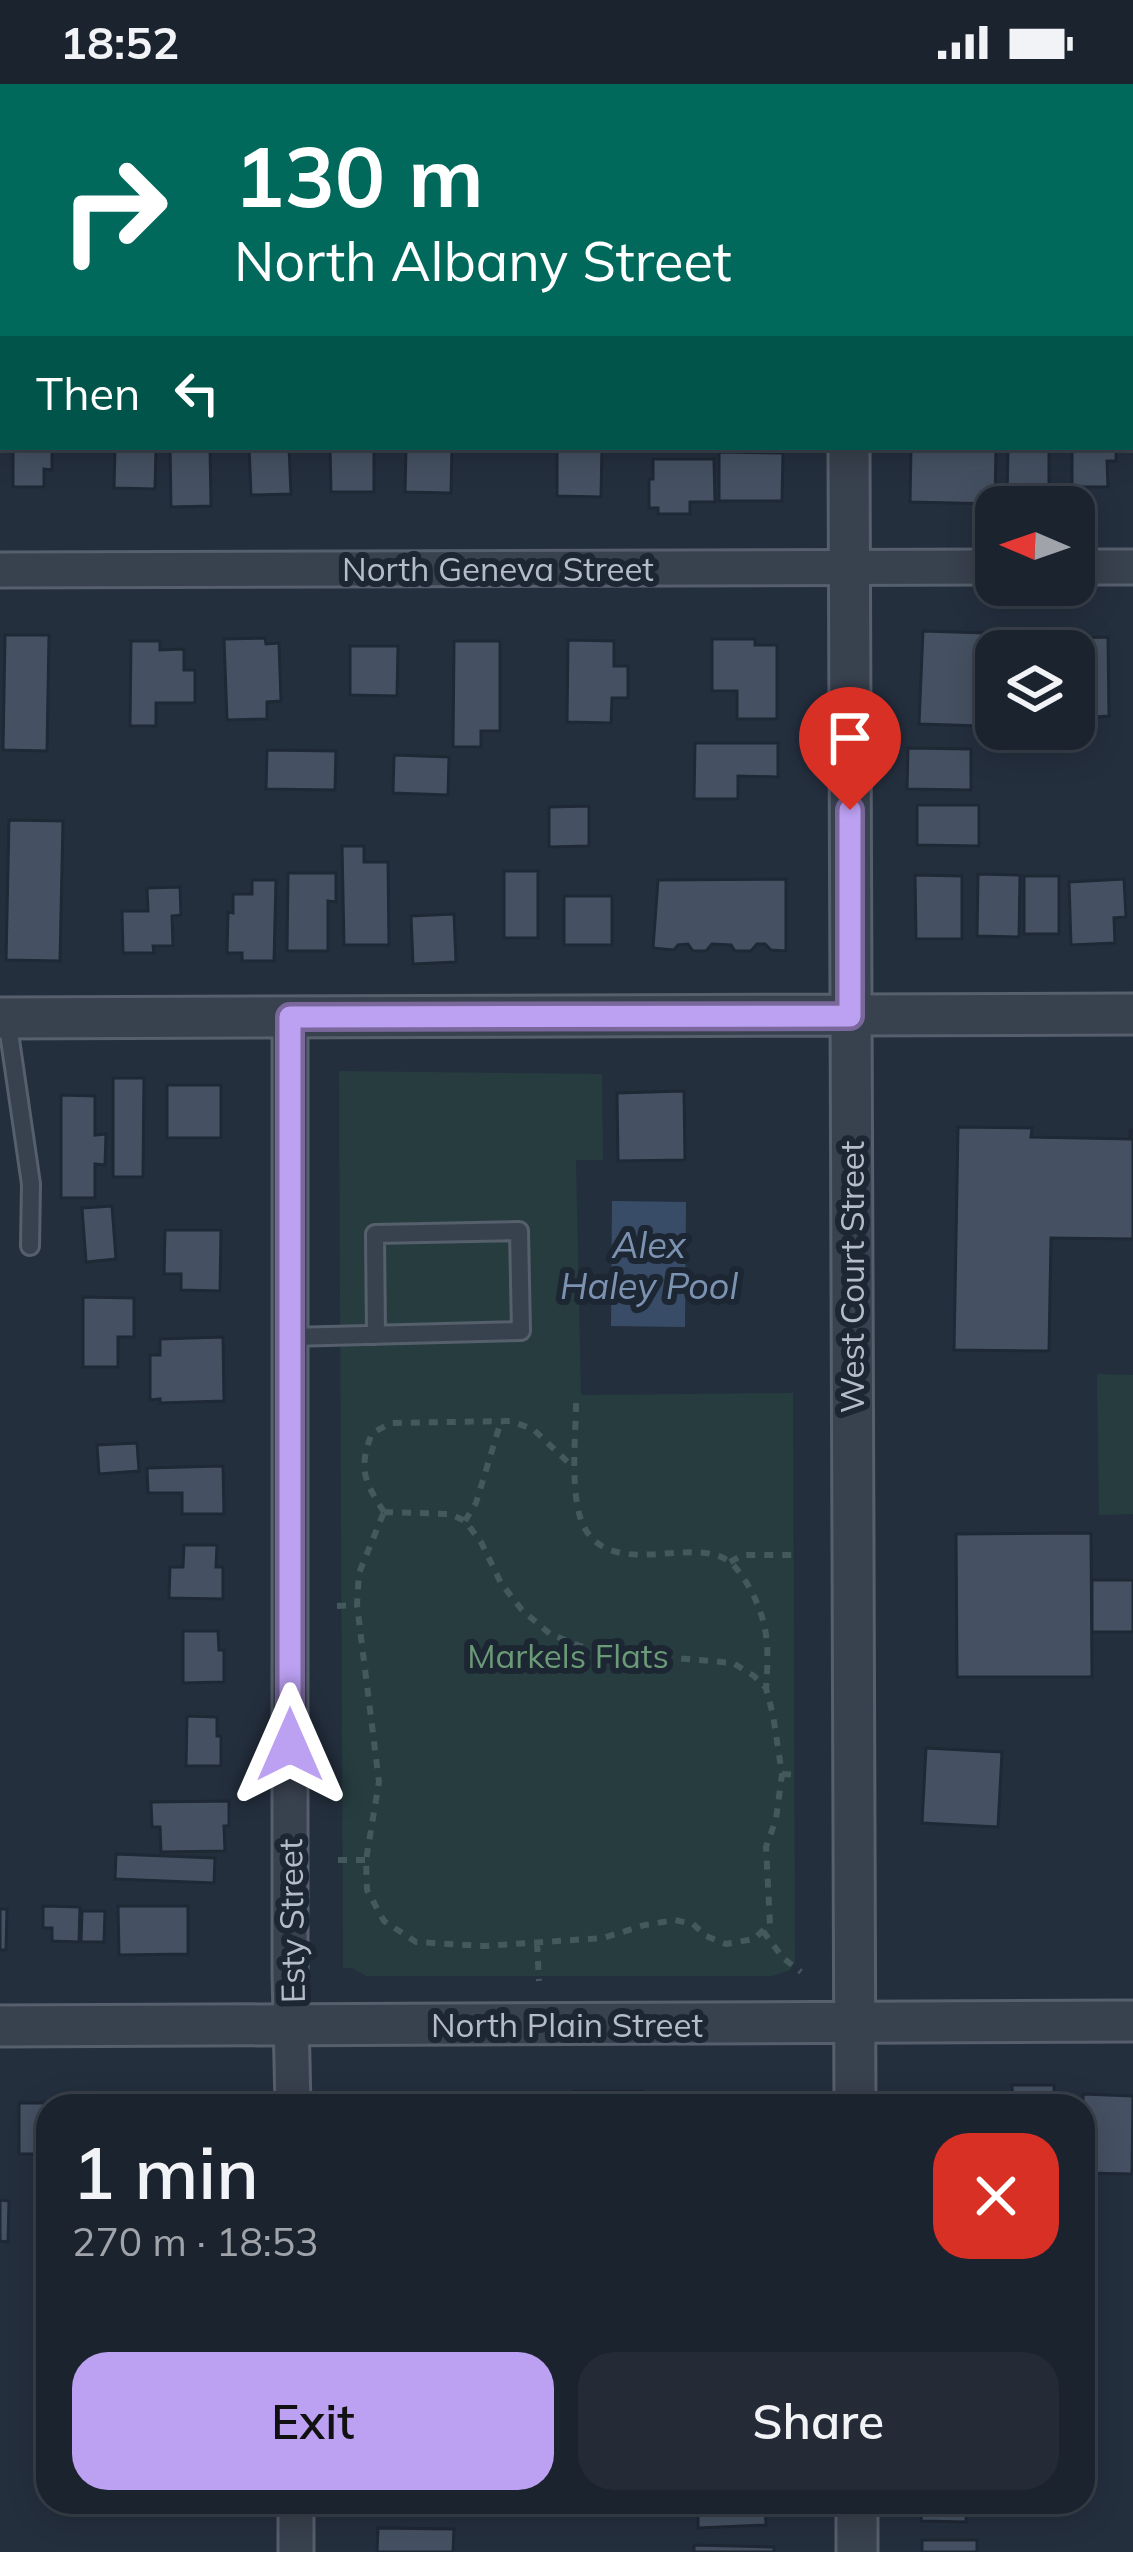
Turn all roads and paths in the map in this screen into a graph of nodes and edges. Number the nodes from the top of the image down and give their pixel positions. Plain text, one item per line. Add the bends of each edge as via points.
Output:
1 (849, 450) edge
2 (849, 567) junction
3 (975, 567) edge
4 (1095, 567) edge
5 (1133, 567) edge
6 (0, 570) edge
7 (1133, 1014) edge
8 (850, 1016) junction
9 (290, 1017) junction
10 (3, 1018) edge
11 (29, 1246) dead end
12 (376, 1335) junction
13 (290, 1336) junction
14 (576, 1403) dead end
15 (502, 1421) junction
16 (576, 1470) junction
17 (384, 1512) junction
18 (465, 1521) junction
19 (799, 1555) dead end
20 (730, 1562) junction
21 (357, 1605) junction
22 (337, 1606) dead end
23 (766, 1688) junction
24 (782, 1774) junction
25 (800, 1774) dead end
26 (338, 1860) dead end
27 (366, 1860) junction
28 (763, 1931) junction
29 (537, 1942) junction
30 (801, 1972) dead end
31 (539, 1981) dead end
32 (1133, 2021) edge
33 (855, 2022) junction
34 (292, 2025) junction
35 (0, 2026) edge
36 (293, 2094) edge
37 (855, 2094) edge
38 (296, 2514) edge
39 (857, 2514) edge
40 (296, 2552) edge
41 (857, 2552) edge

1 - 2 street, West Court Street
2 - 3 street, North Geneva Street
2 - 6 street, North Geneva Street
2 - 8 street, West Court Street
4 - 5 street
7 - 8 street
8 - 9 street
8 - 33 street, West Court Street
9 - 10 street
9 - 13 street, Esty Street
10 - 11 lane via 31,1184
12 - 12 lane via 375,1234 519,1232 520,1330
12 - 13 lane
13 - 34 street, Esty Street
14 - 16 path
15 - 16 path via 533,1429
15 - 17 path via 391,1423 372,1433 362,1459
15 - 18 path
16 - 20 path via 577,1507 604,1548 714,1554
17 - 18 path
17 - 21 path via 359,1573
18 - 23 path via 501,1583 550,1634 630,1654 733,1663
19 - 20 path
20 - 23 path via 764,1617
21 - 22 path
21 - 27 path via 379,1782
23 - 24 path
24 - 25 path
24 - 28 path via 766,1847 770,1924
26 - 27 path
27 - 29 path via 368,1891 384,1921 416,1942
28 - 29 path via 726,1944 675,1920 603,1938
28 - 30 path
29 - 31 path
32 - 33 street, North Plain Street
33 - 34 street, North Plain Street
33 - 37 street, West Court Street
34 - 35 street, North Plain Street
34 - 36 street, Esty Street
38 - 40 street
39 - 41 street

